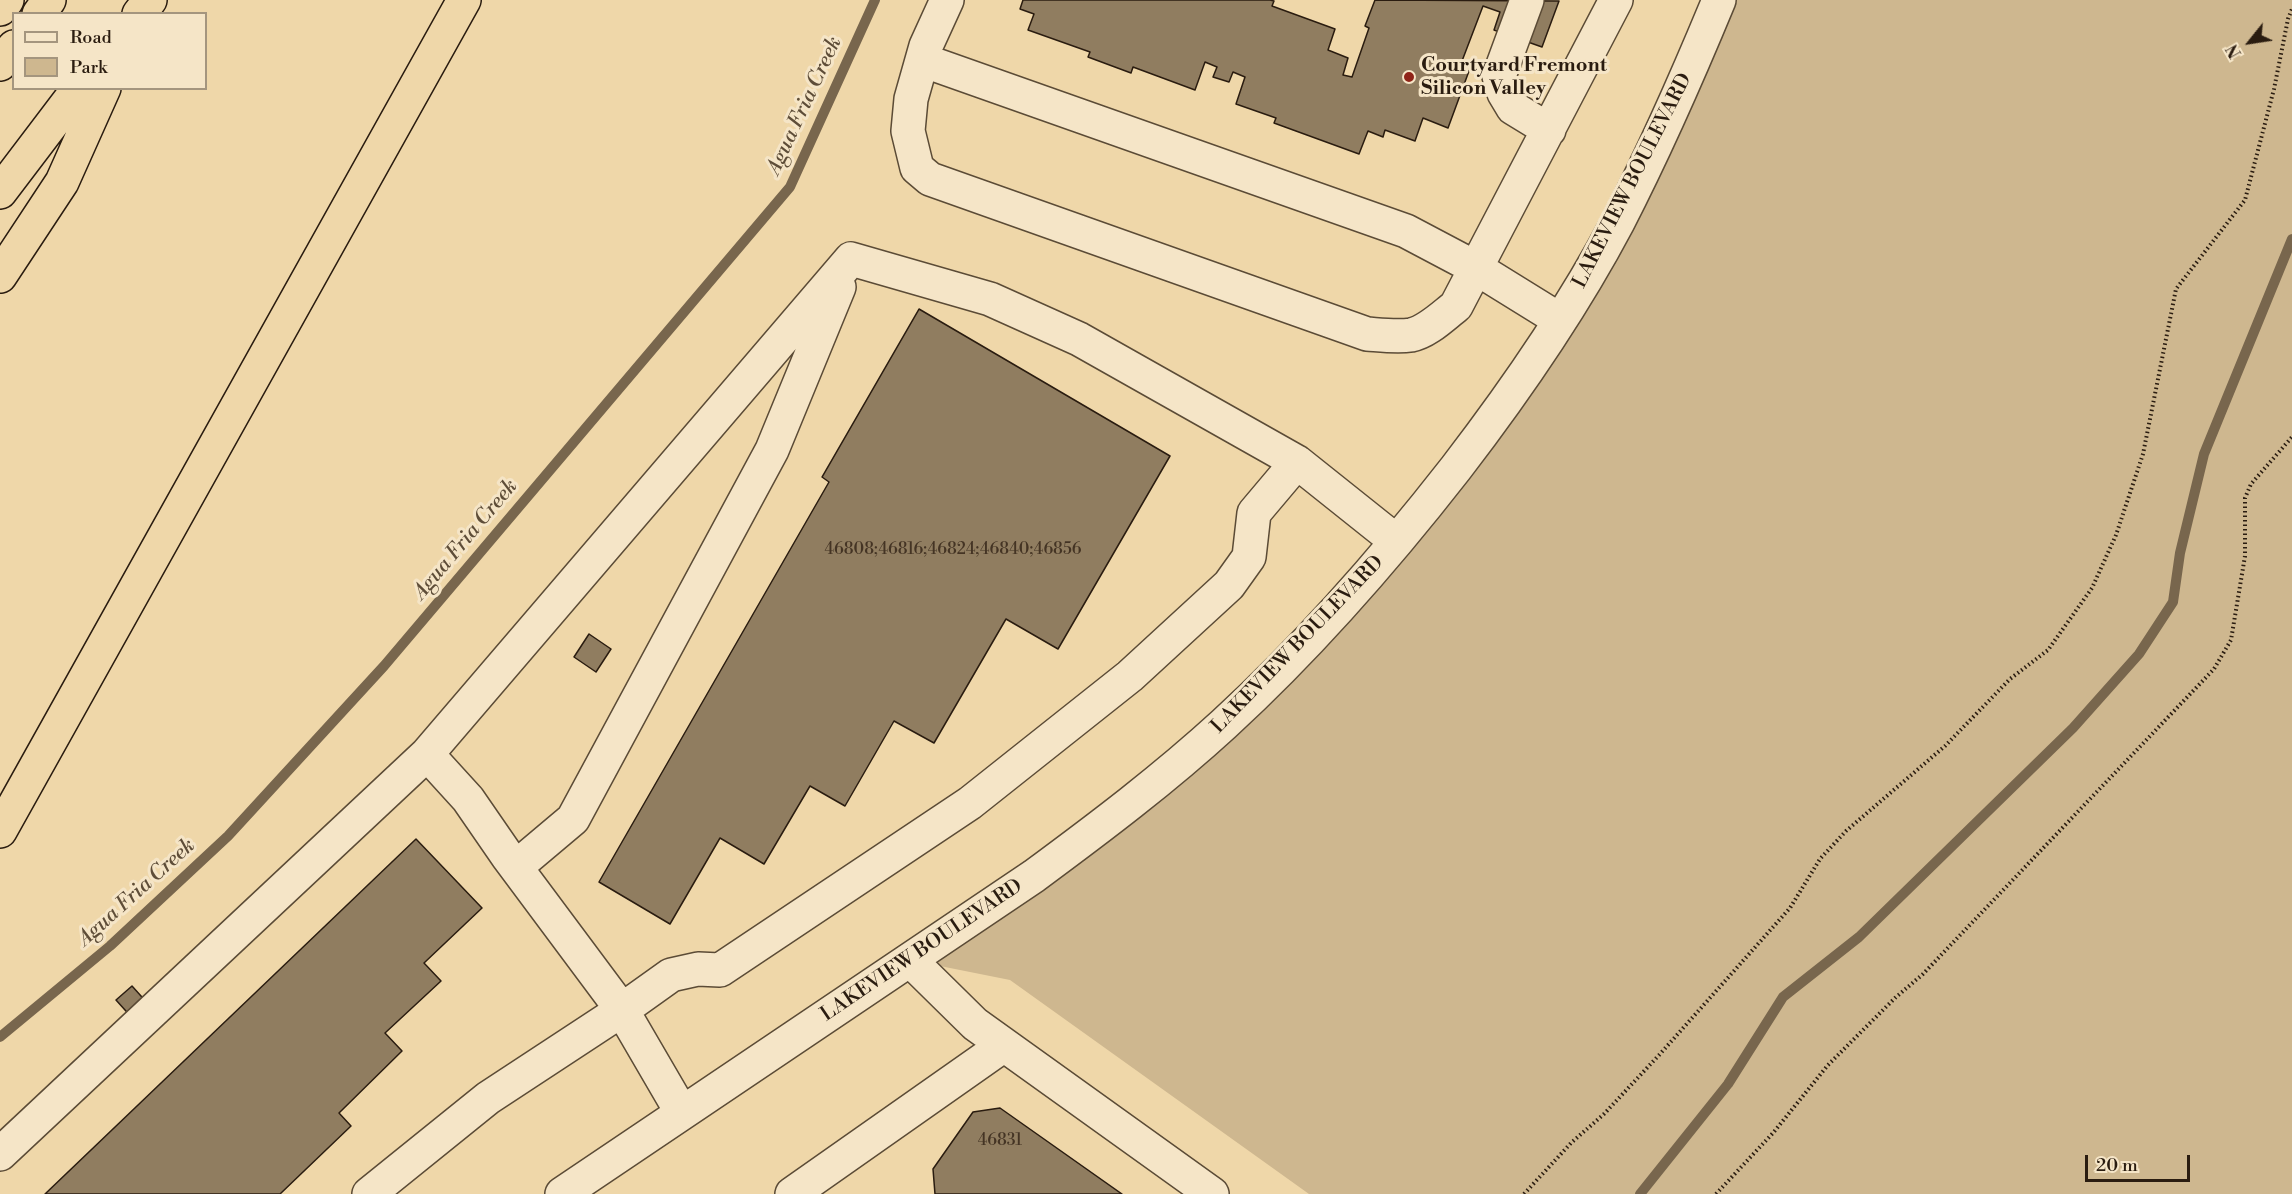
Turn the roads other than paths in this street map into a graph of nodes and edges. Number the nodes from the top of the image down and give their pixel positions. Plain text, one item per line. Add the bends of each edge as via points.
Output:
1 (7, 0) edge
2 (150, 0) edge
3 (464, 0) edge
4 (947, 0) edge
5 (1527, 0) edge
6 (1616, 0) edge
7 (1719, 0) edge
8 (0, 9) edge
9 (141, 12) edge
10 (12, 49) edge
11 (922, 60) junction
12 (0, 64) edge
13 (78, 90) edge
14 (103, 90) edge
15 (1549, 130) junction
16 (0, 192) edge
17 (851, 259) junction
18 (1476, 268) junction
19 (0, 276) edge
20 (1560, 320) junction
21 (1297, 462) junction
22 (1396, 541) junction
23 (427, 754) junction
24 (0, 831) edge
25 (516, 867) junction
26 (910, 960) junction
27 (622, 1010) junction
28 (1004, 1045) junction
29 (682, 1113) junction
30 (0, 1154) edge
31 (369, 1194) edge
32 (562, 1194) edge
33 (792, 1194) edge
34 (1212, 1194) edge

1 - 8 highway
2 - 9 highway
3 - 24 highway
4 - 11 street
5 - 15 street via 1499,76 1513,108
6 - 15 street
7 - 20 street, LAKEVIEW BOULEVARD via 1622,212
10 - 12 highway
11 - 18 street via 1406,231
11 - 18 street via 911,99 908,131 917,168 930,179 1366,334 1412,335 1425,329 1456,306
13 - 16 highway
14 - 19 highway via 62,182
15 - 18 street
17 - 21 street via 990,299 1079,339
17 - 23 street
17 - 25 street via 772,450 573,819
18 - 20 street
20 - 22 street, LAKEVIEW BOULEVARD via 1483,432
21 - 22 street
21 - 27 street via 1254,513 1249,557 1229,585 1130,676 970,803 720,970 698,969 671,975
22 - 26 street, LAKEVIEW BOULEVARD via 1278,672 1159,780 1034,876
23 - 25 street via 468,799
23 - 30 street
25 - 27 street
26 - 28 street via 975,1024
26 - 29 street, LAKEVIEW BOULEVARD
27 - 29 street
27 - 31 street via 488,1098
28 - 33 street
28 - 34 street
29 - 32 street, LAKEVIEW BOULEVARD

